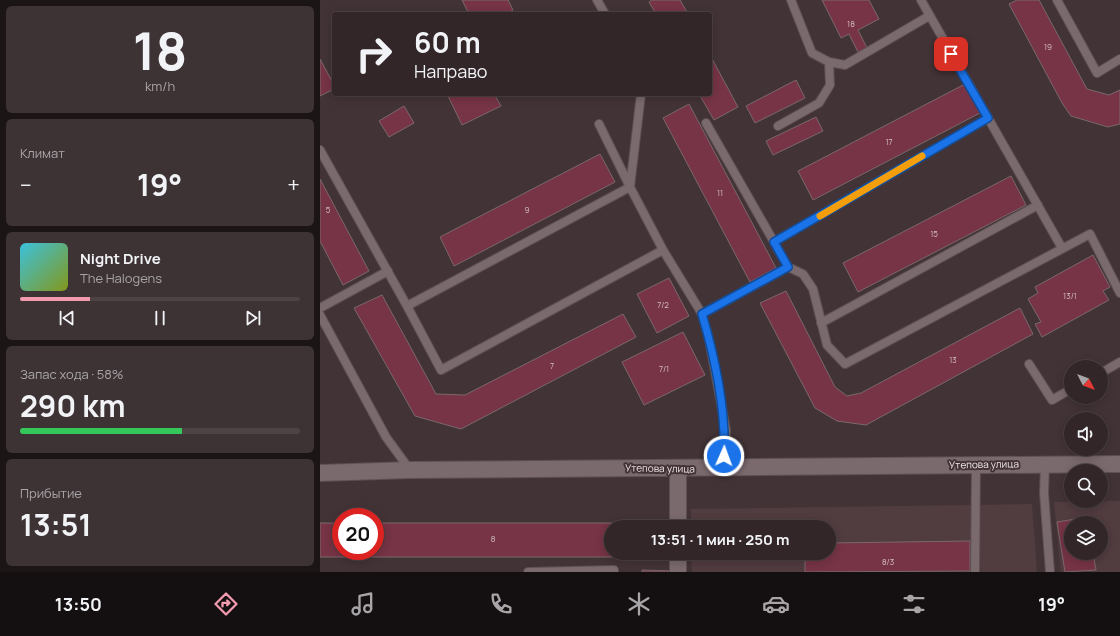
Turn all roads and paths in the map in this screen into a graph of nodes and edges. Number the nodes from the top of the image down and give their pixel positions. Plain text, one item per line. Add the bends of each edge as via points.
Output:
1 (597, 0) edge
2 (791, 0) edge
3 (921, 0) edge
4 (1057, 0) edge
5 (604, 12) edge
6 (929, 16) junction
7 (1120, 59) edge
8 (829, 62) junction
9 (641, 96) edge
10 (988, 118) junction
11 (706, 123) dead end
12 (599, 124) dead end
13 (778, 126) dead end
14 (320, 150) edge
15 (630, 187) junction
16 (1038, 206) junction
17 (774, 242) junction
18 (1062, 248) junction
19 (663, 250) junction
20 (788, 267) junction
21 (388, 271) junction
22 (1120, 293) edge
23 (407, 306) junction
24 (320, 308) edge
25 (702, 314) junction
26 (320, 315) edge
27 (821, 323) junction
28 (1120, 362) edge
29 (1029, 364) dead end
30 (1108, 369) edge
31 (1064, 393) edge
32 (976, 464) junction
33 (1045, 464) junction
34 (1120, 464) edge
35 (678, 469) junction
36 (724, 469) junction
37 (410, 470) junction
38 (320, 474) edge
39 (678, 520) edge
40 (678, 560) edge
41 (528, 572) edge
42 (614, 572) edge
43 (678, 572) edge
44 (976, 572) edge
45 (1050, 572) edge

1 - 5 lane
2 - 8 lane via 812,53
3 - 6 lane
4 - 7 lane via 1097,73
6 - 8 lane via 845,65
6 - 10 lane
8 - 13 lane via 830,85 819,103
9 - 15 lane
10 - 16 lane
10 - 17 lane
11 - 17 lane
12 - 15 lane
14 - 21 lane
15 - 19 lane
15 - 23 lane
16 - 18 lane
16 - 27 lane
17 - 20 lane
18 - 22 lane via 1090,234
18 - 27 lane via 845,364 827,345
19 - 23 lane via 441,370
19 - 25 lane
20 - 25 lane
20 - 27 lane via 803,274 813,289
21 - 23 lane
21 - 24 lane
25 - 36 lane via 726,430
26 - 37 lane via 386,437
28 - 30 lane
29 - 31 lane via 1052,400
32 - 33 street, Утепова улица
32 - 36 street, Утепова улица
32 - 44 lane
33 - 34 street, Утепова улица
33 - 45 lane via 1044,493
35 - 36 street, Утепова улица
35 - 37 street, Утепова улица
35 - 39 street
37 - 38 street, Утепова улица
40 - 43 street
41 - 42 lane

